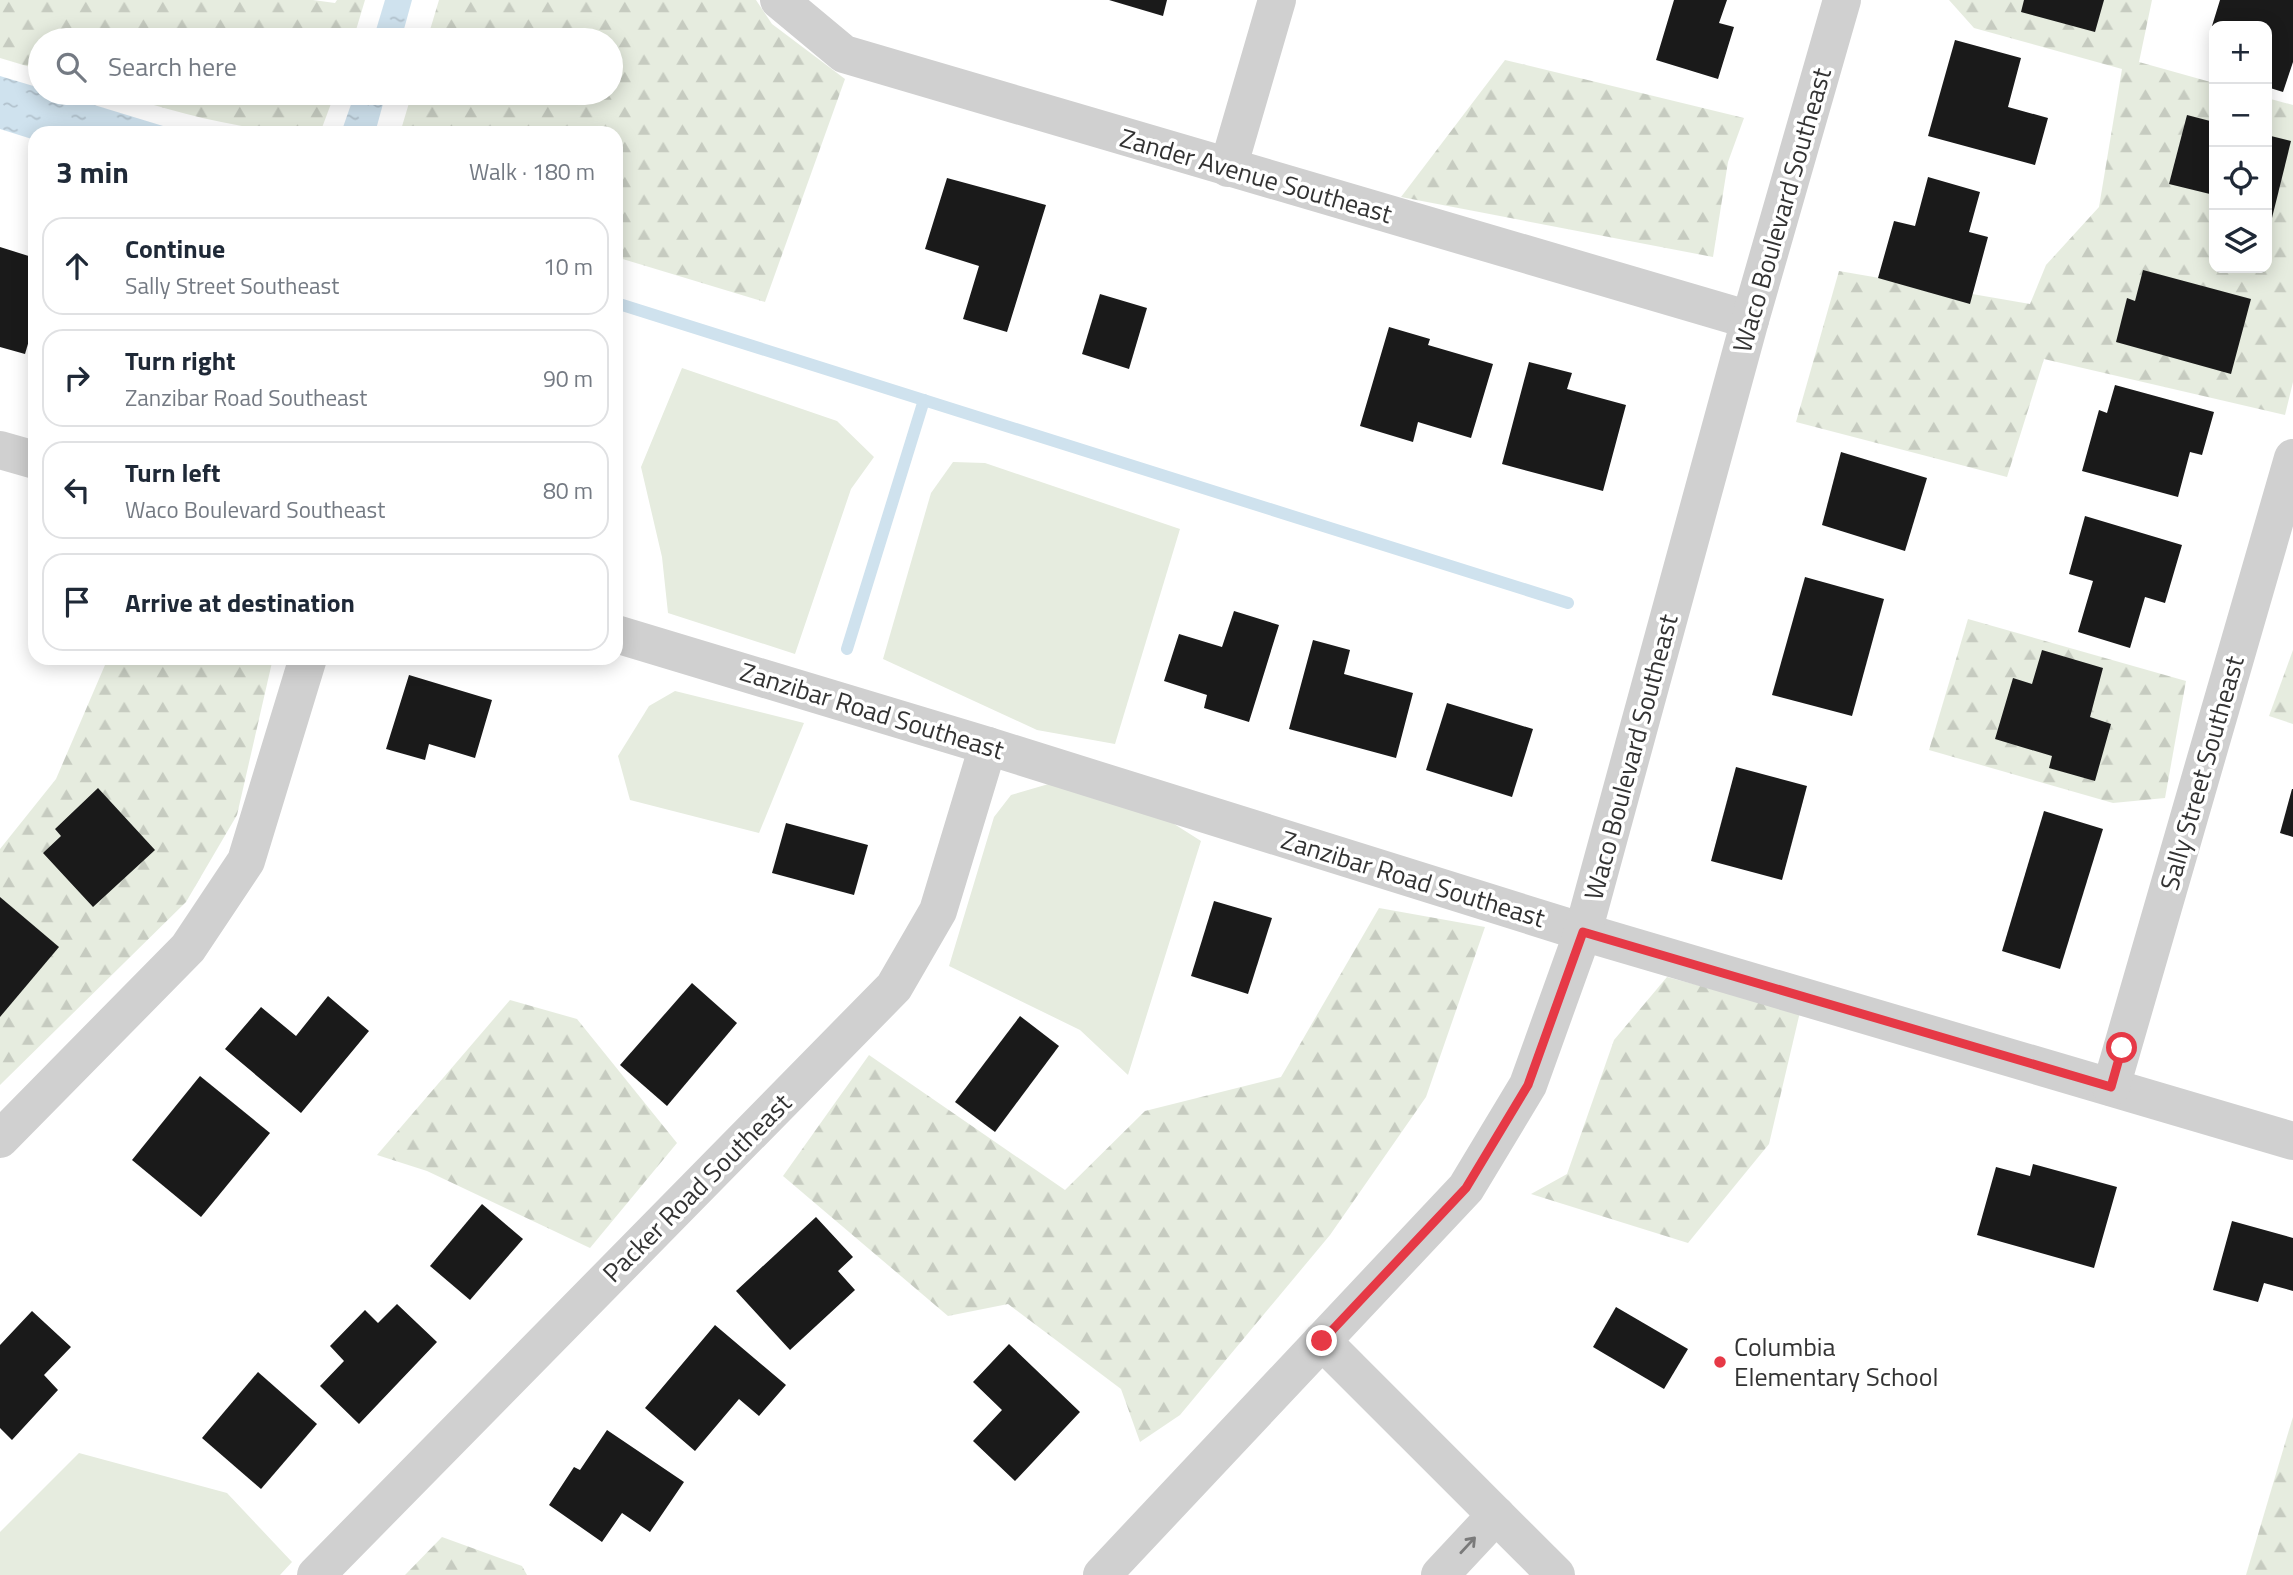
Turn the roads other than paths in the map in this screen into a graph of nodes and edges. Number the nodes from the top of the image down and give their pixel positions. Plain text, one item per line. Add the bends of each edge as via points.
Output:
1 (779, 0) edge
2 (1277, 0) edge
3 (1842, 0) edge
4 (1228, 168) junction
5 (1750, 320) junction
6 (0, 450) edge
7 (28, 458) edge
8 (2293, 458) edge
9 (623, 636) edge
10 (306, 665) edge
11 (988, 746) junction
12 (1583, 932) junction
13 (2111, 1087) junction
14 (0, 1139) edge
15 (2293, 1141) edge
16 (1322, 1341) junction
17 (1496, 1515) junction
18 (316, 1575) edge
19 (1102, 1575) edge
20 (1440, 1575) edge
21 (1556, 1575) edge

1 - 4 street, Zander Avenue Southeast via 844,54
2 - 4 street
3 - 5 street, Waco Boulevard Southeast
4 - 5 street, Zander Avenue Southeast
5 - 12 street, Waco Boulevard Southeast
6 - 7 street
8 - 13 street, Sally Street Southeast
9 - 11 street, Zanzibar Road Southeast
10 - 14 street via 246,861 188,948
11 - 12 street, Zanzibar Road Southeast
11 - 18 street, Packer Road Southeast via 938,911 894,988
12 - 13 street, Zanzibar Road Southeast
12 - 16 street, Waco Boulevard Southeast via 1528,1085 1466,1188
13 - 15 street, Zanzibar Road Southeast
16 - 17 street
16 - 19 street, Waco Boulevard Southeast
20 -> 17 street
17 - 21 street

